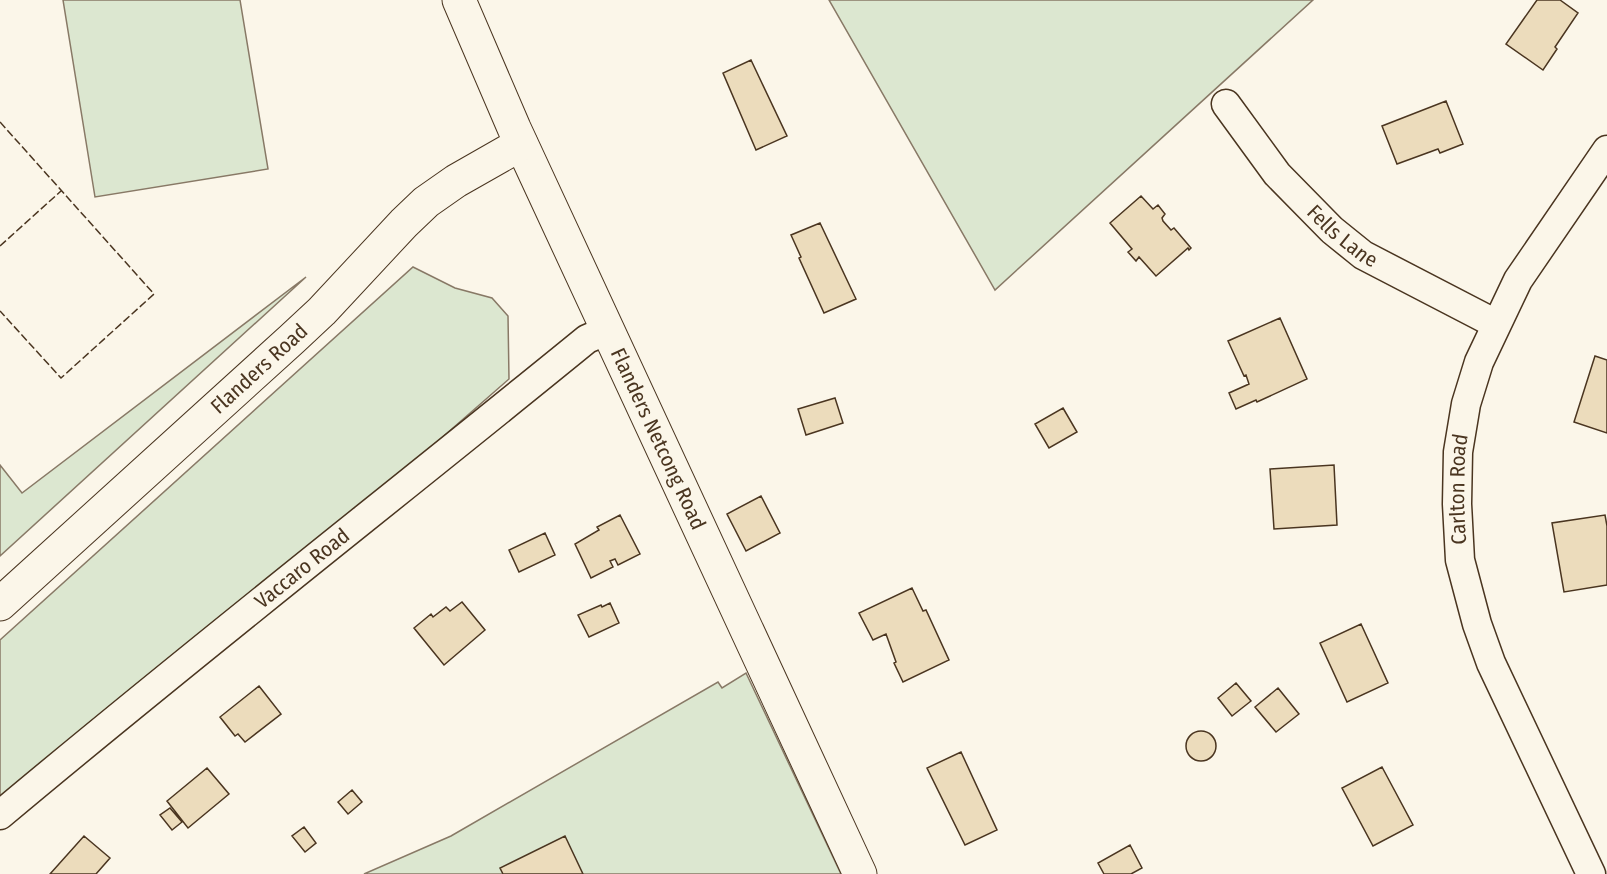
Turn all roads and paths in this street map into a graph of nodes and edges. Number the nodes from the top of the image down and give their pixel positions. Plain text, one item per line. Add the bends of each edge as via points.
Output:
1 (459, 0) edge
2 (1226, 104) dead end
3 (521, 144) junction
4 (1607, 150) edge
5 (1496, 324) junction
6 (608, 330) junction
7 (0, 604) edge
8 (0, 815) edge
9 (860, 874) edge
10 (1591, 874) edge

1 - 3 main road, Flanders Netcong Road
2 - 5 street, Fells Lane via 1277,174 1340,237 1363,255
3 - 6 main road, Flanders Netcong Road
3 - 7 main road, Flanders Road via 456,181 420,207 322,311
4 - 5 street, Carlton Road via 1518,280
5 - 10 street, Carlton Road via 1466,404 1458,452 1460,560 1491,663
6 - 8 street, Vaccaro Road via 586,339
6 - 9 main road, Flanders Netcong Road

